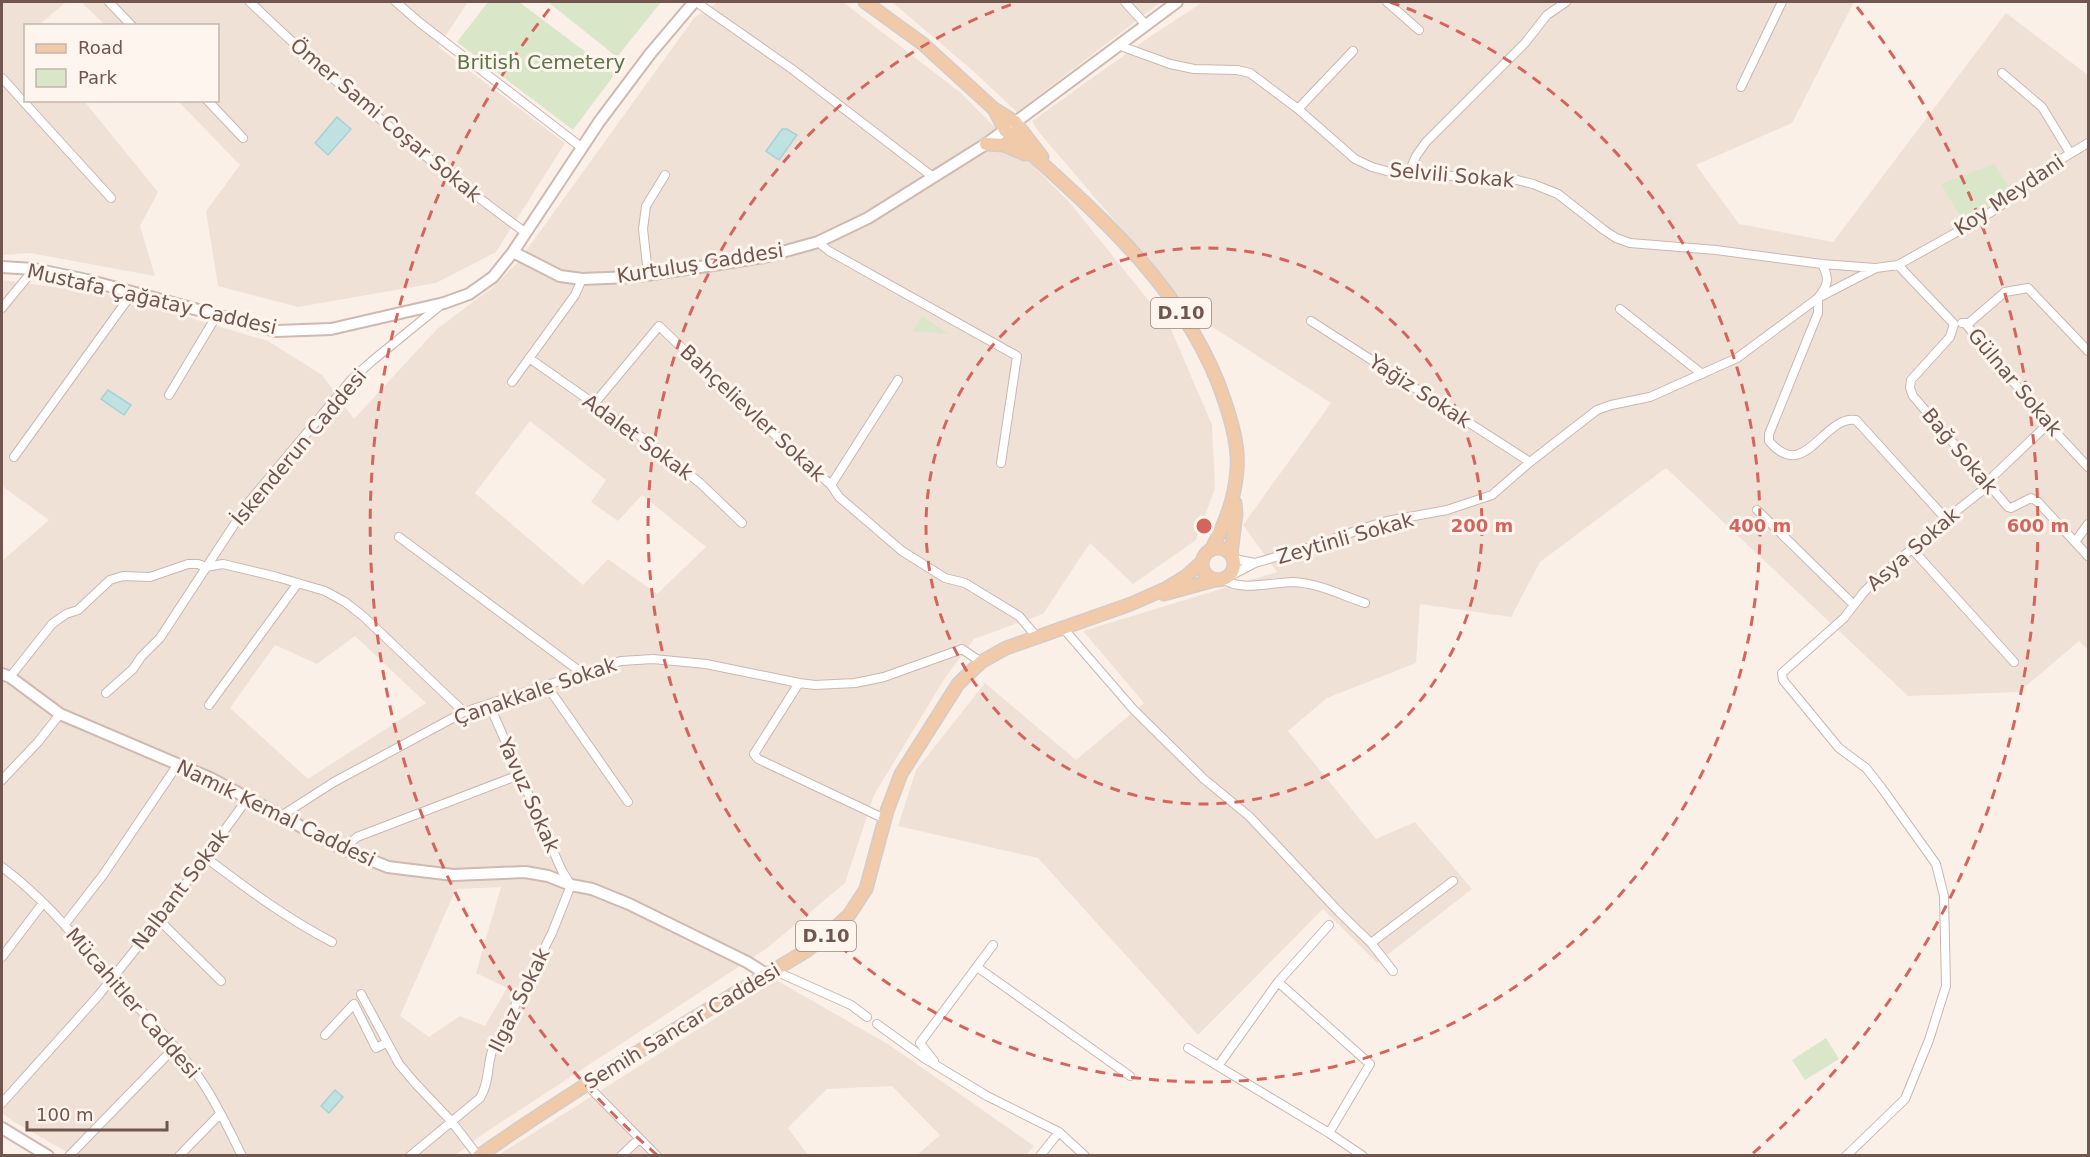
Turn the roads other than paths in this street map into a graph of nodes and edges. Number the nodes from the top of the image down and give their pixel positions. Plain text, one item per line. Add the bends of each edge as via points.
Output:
1 (109, 2) edge
2 (250, 2) edge
3 (396, 2) edge
4 (695, 2) edge
5 (867, 2) edge
6 (1125, 2) edge
7 (1176, 2) edge
8 (1387, 2) edge
9 (1566, 2) edge
10 (1782, 2) edge
11 (130, 24) edge
12 (1146, 25) junction
13 (1419, 30) dead end
14 (1118, 45) junction
15 (1353, 51) dead end
16 (2002, 73) dead end
17 (2, 78) edge
18 (1741, 87) dead end
19 (209, 102) edge
20 (994, 109) junction
21 (1298, 109) junction
22 (1015, 122) junction
23 (1005, 130) junction
24 (243, 138) dead end
25 (2088, 143) edge
26 (986, 144) junction
27 (581, 147) junction
28 (2070, 153) junction
29 (1039, 161) junction
30 (1409, 172) junction
31 (1052, 173) junction
32 (665, 175) dead end
33 (933, 177) junction
34 (111, 198) dead end
35 (526, 233) junction
36 (818, 242) junction
37 (513, 252) junction
38 (1822, 264) junction
39 (1898, 265) junction
40 (2, 267) edge
41 (34, 268) junction
42 (1876, 268) junction
43 (648, 274) junction
44 (582, 279) junction
45 (132, 292) junction
46 (1818, 298) junction
47 (444, 303) junction
48 (2, 308) edge
49 (1620, 309) dead end
50 (217, 315) junction
51 (1311, 321) dead end
52 (1965, 323) junction
53 (1954, 324) junction
54 (2088, 352) edge
55 (529, 358) junction
56 (2088, 358) edge
57 (1702, 374) junction
58 (898, 380) dead end
59 (512, 382) dead end
60 (169, 395) dead end
61 (594, 404) junction
62 (2048, 424) junction
63 (14, 457) dead end
64 (1530, 462) junction
65 (1001, 463) dead end
66 (2088, 468) edge
67 (1987, 484) junction
68 (831, 485) junction
69 (1234, 490) junction
70 (1757, 510) dead end
71 (1946, 519) junction
72 (742, 523) dead end
73 (2088, 524) edge
74 (399, 537) dead end
75 (2075, 542) junction
76 (1912, 549) junction
77 (1210, 550) junction
78 (2088, 556) edge
79 (1232, 557) junction
80 (1202, 562) junction
81 (1255, 563) junction
82 (206, 567) junction
83 (1222, 579) junction
84 (298, 583) junction
85 (1150, 595) junction
86 (1365, 603) dead end
87 (1854, 605) junction
88 (1063, 628) junction
89 (1036, 636) junction
90 (981, 662) junction
91 (2014, 662) dead end
92 (582, 673) junction
93 (6, 676) edge
94 (799, 683) junction
95 (547, 686) junction
96 (106, 693) dead end
97 (489, 704) junction
98 (209, 705) dead end
99 (464, 712) junction
100 (60, 714) junction
101 (178, 764) junction
102 (3, 775) edge
103 (519, 775) junction
104 (248, 798) junction
105 (628, 802) dead end
106 (281, 816) junction
107 (885, 819) junction
108 (343, 849) junction
109 (205, 857) junction
110 (2, 867) edge
111 (1453, 881) dead end
112 (571, 885) junction
113 (43, 903) junction
114 (159, 921) junction
115 (65, 924) junction
116 (1329, 926) dead end
117 (332, 942) dead end
118 (1371, 943) junction
119 (993, 945) dead end
120 (2, 957) edge
121 (977, 968) junction
122 (1393, 970) dead end
123 (770, 972) junction
124 (112, 979) junction
125 (221, 981) dead end
126 (1278, 982) junction
127 (361, 994) dead end
128 (867, 1017) dead end
129 (877, 1024) dead end
130 (325, 1035) dead end
131 (386, 1043) junction
132 (175, 1047) junction
133 (1188, 1048) dead end
134 (1218, 1066) junction
135 (939, 1067) junction
136 (1130, 1076) dead end
137 (586, 1084) junction
138 (2, 1103) edge
139 (220, 1114) junction
140 (452, 1122) junction
141 (2, 1128) edge
142 (1059, 1132) junction
143 (1329, 1133) junction
144 (639, 1139) junction
145 (48, 1155) edge
146 (69, 1155) edge
147 (178, 1155) edge
148 (242, 1155) edge
149 (410, 1155) edge
150 (479, 1155) edge
151 (621, 1155) edge
152 (657, 1155) edge
153 (1040, 1155) edge
154 (1085, 1155) edge
155 (1363, 1155) edge
156 (1846, 1155) edge

1 - 11 street
2 - 35 street, Ömer Sami Coşar Sokak via 334,80
3 - 27 street
4 - 27 street, İskenderun Caddesi via 650,54
4 - 33 street via 801,76
5 - 20 main road, Semih Sancar Caddesi / D.10 via 922,44
6 - 12 street
7 - 12 street, Kurtuluş Caddesi
8 - 13 street
9 - 30 street via 1547,15 1525,43 1426,142
10 - 18 street
12 - 14 street, Kurtuluş Caddesi
14 - 21 street, Selvili Sokak via 1188,68 1250,73
14 - 22 street, Kurtuluş Caddesi
15 - 21 street
16 - 28 street via 2042,107
17 - 34 street
19 - 24 street
20 - 22 main road, Semih Sancar Caddesi / D.10
20 - 23 main road, Semih Sancar Caddesi / D.10
21 - 30 street, Selvili Sokak via 1355,159 1372,167
22 - 23 street, Kurtuluş Caddesi
22 - 31 main road, Semih Sancar Caddesi / D.10
23 - 26 street, Kurtuluş Caddesi
23 - 29 main road, Semih Sancar Caddesi / D.10
25 - 28 street, Koy Meydani
26 - 29 main road via 1005,145
26 - 33 street, Kurtuluş Caddesi
27 - 35 street, İskenderun Caddesi
28 - 39 street, Koy Meydani via 1996,209
29 - 31 main road, Semih Sancar Caddesi / D.10
30 - 38 street, Selvili Sokak via 1509,178 1533,184 1558,194 1604,230 1630,243
31 - 69 main road, Semih Sancar Caddesi / D.10 via 1134,252 1194,334 1218,379 1232,422 1237,467
32 - 43 street via 645,206 643,229
33 - 36 street, Kurtuluş Caddesi via 868,218
35 - 37 street, İskenderun Caddesi
36 - 43 street, Kurtuluş Caddesi via 765,257
36 - 65 street via 1017,356
37 - 44 street, Kurtuluş Caddesi via 560,276
37 - 47 street, İskenderun Caddesi via 493,277 470,294
38 - 42 street, Selvili Sokak
38 - 46 street via 1828,275 1827,286
39 - 42 street, Zeytinli Sokak
39 - 53 street
40 - 41 street, Mustafa Çağatay Caddesi
41 - 45 street, Mustafa Çağatay Caddesi
41 - 48 street
42 - 46 street, Zeytinli Sokak
43 - 44 street, Kurtuluş Caddesi
44 - 55 street via 575,295
45 - 50 street, Mustafa Çağatay Caddesi
45 - 63 street
46 - 57 street, Zeytinli Sokak via 1737,358
46 - 71 street via 1818,313 1770,441 1780,452 1793,455 1812,446 1844,421 1856,420
47 - 50 street, Mustafa Çağatay Caddesi via 331,329 276,331
47 - 82 street, İskenderun Caddesi via 352,379 249,502
49 - 57 street
50 - 60 street
51 - 64 street, Yağiz Sokak
52 - 53 street
52 - 54 street via 2005,292 2028,288
52 - 62 street, Gülnar Sokak
53 - 67 street, Bağ Sokak via 1950,337 1911,380 1910,388
54 - 56 street
55 - 59 street
55 - 61 street, Adalet Sokak
57 - 64 street, Zeytinli Sokak via 1650,397 1596,410
58 - 68 street, Bahçelievler Sokak
61 - 68 street, Bahçelievler Sokak via 659,326
61 - 72 street, Adalet Sokak via 700,483
62 - 66 street, Gülnar Sokak
62 - 67 street, Asya Sokak
64 - 81 street, Zeytinli Sokak via 1492,495 1448,510 1387,521
67 - 71 street, Asya Sokak
67 - 75 street, Bağ Sokak via 2011,508 2031,498 2037,501
68 - 89 street via 839,497 902,551 1019,616
69 - 77 main road, Semih Sancar Caddesi / D.10 via 1229,512
69 - 79 main road, Semih Sancar Caddesi / D.10
70 - 87 street
71 - 76 street, Asya Sokak
73 - 75 street
74 - 92 street
75 - 78 street
76 - 87 street, Asya Sokak
76 - 91 street
77 - 79 main road via 1224,549
77 - 80 main road, Semih Sancar Caddesi / D.10
79 - 81 street
79 - 83 main road, Semih Sancar Caddesi / D.10 via 1234,569
80 - 83 main road via 1204,572
80 - 85 main road, Semih Sancar Caddesi / D.10 via 1185,577
81 - 83 street, Zeytinli Sokak
82 - 84 street via 223,564
82 - 93 street via 188,564 150,577 123,576 110,580 78,610 52,624
82 - 96 street, İskenderun Caddesi via 159,638
83 - 85 main road, Semih Sancar Caddesi / D.10
83 - 86 street via 1240,585 1315,585
84 - 98 street
84 - 99 street via 325,591 363,615
85 - 88 main road, Semih Sancar Caddesi / D.10
87 - 156 street, Asya Sokak via 1782,673 1783,680 1839,748 1866,768 1936,864 1944,896 1946,986 1905,1099
88 - 89 main road, Semih Sancar Caddesi / D.10
88 - 118 street via 1133,709 1249,816
89 - 90 main road, Semih Sancar Caddesi / D.10
90 - 94 street, Çanakkale Sokak via 962,649 855,683
90 - 107 main road, Semih Sancar Caddesi / D.10 via 958,684 901,774
92 - 94 street, Çanakkale Sokak via 625,660 653,659 706,664
92 - 95 street, Çanakkale Sokak
93 - 100 street, Namık Kemal Caddesi
94 - 107 street via 754,754
95 - 97 street, Çanakkale Sokak
95 - 105 street
97 - 99 street, Çanakkale Sokak
97 - 103 street, Yavuz Sokak
99 - 106 street, Çanakkale Sokak via 334,782
100 - 101 street, Namık Kemal Caddesi
100 - 102 street via 38,742
101 - 104 street, Namık Kemal Caddesi
101 - 115 street
103 - 108 street via 357,837
103 - 112 street, Yavuz Sokak
104 - 106 street, Namık Kemal Caddesi
104 - 109 street, Nalbant Sokak
106 - 108 street, Namık Kemal Caddesi
107 - 123 main road, Semih Sancar Caddesi / D.10 via 866,889 849,915 827,935
108 - 112 street, Namık Kemal Caddesi via 388,867 453,875 525,872
109 - 114 street, Nalbant Sokak
109 - 117 street via 263,902
110 - 113 street, Mücahitler Caddesi
111 - 118 street
112 - 123 street, Namık Kemal Caddesi via 629,904
112 - 140 street, Ilgaz Sokak via 552,933 492,1051 486,1088
113 - 115 street, Mücahitler Caddesi
113 - 120 street
114 - 124 street, Nalbant Sokak
114 - 125 street
115 - 124 street, Mücahitler Caddesi
116 - 126 street
118 - 122 street
119 - 121 street
121 - 135 street via 920,1043
121 - 136 street
123 - 128 street via 851,1005
123 - 137 main road, Semih Sancar Caddesi / D.10
124 - 132 street, Mücahitler Caddesi
124 - 138 street, Nalbant Sokak
126 - 134 street
126 - 143 street via 1370,1064
127 - 131 street
129 - 135 street
130 - 131 street via 354,1004 376,1047
131 - 140 street via 415,1083
132 - 139 street, Mücahitler Caddesi via 200,1077
132 - 146 street
133 - 134 street
134 - 143 street
135 - 142 street
137 - 144 street
137 - 150 main road, Semih Sancar Caddesi / D.10
139 - 147 street
139 - 148 street, Mücahitler Caddesi
140 - 149 street, Ilgaz Sokak
140 - 150 street
141 - 145 street
142 - 153 street
142 - 154 street
143 - 155 street
144 - 151 street
144 - 152 street

